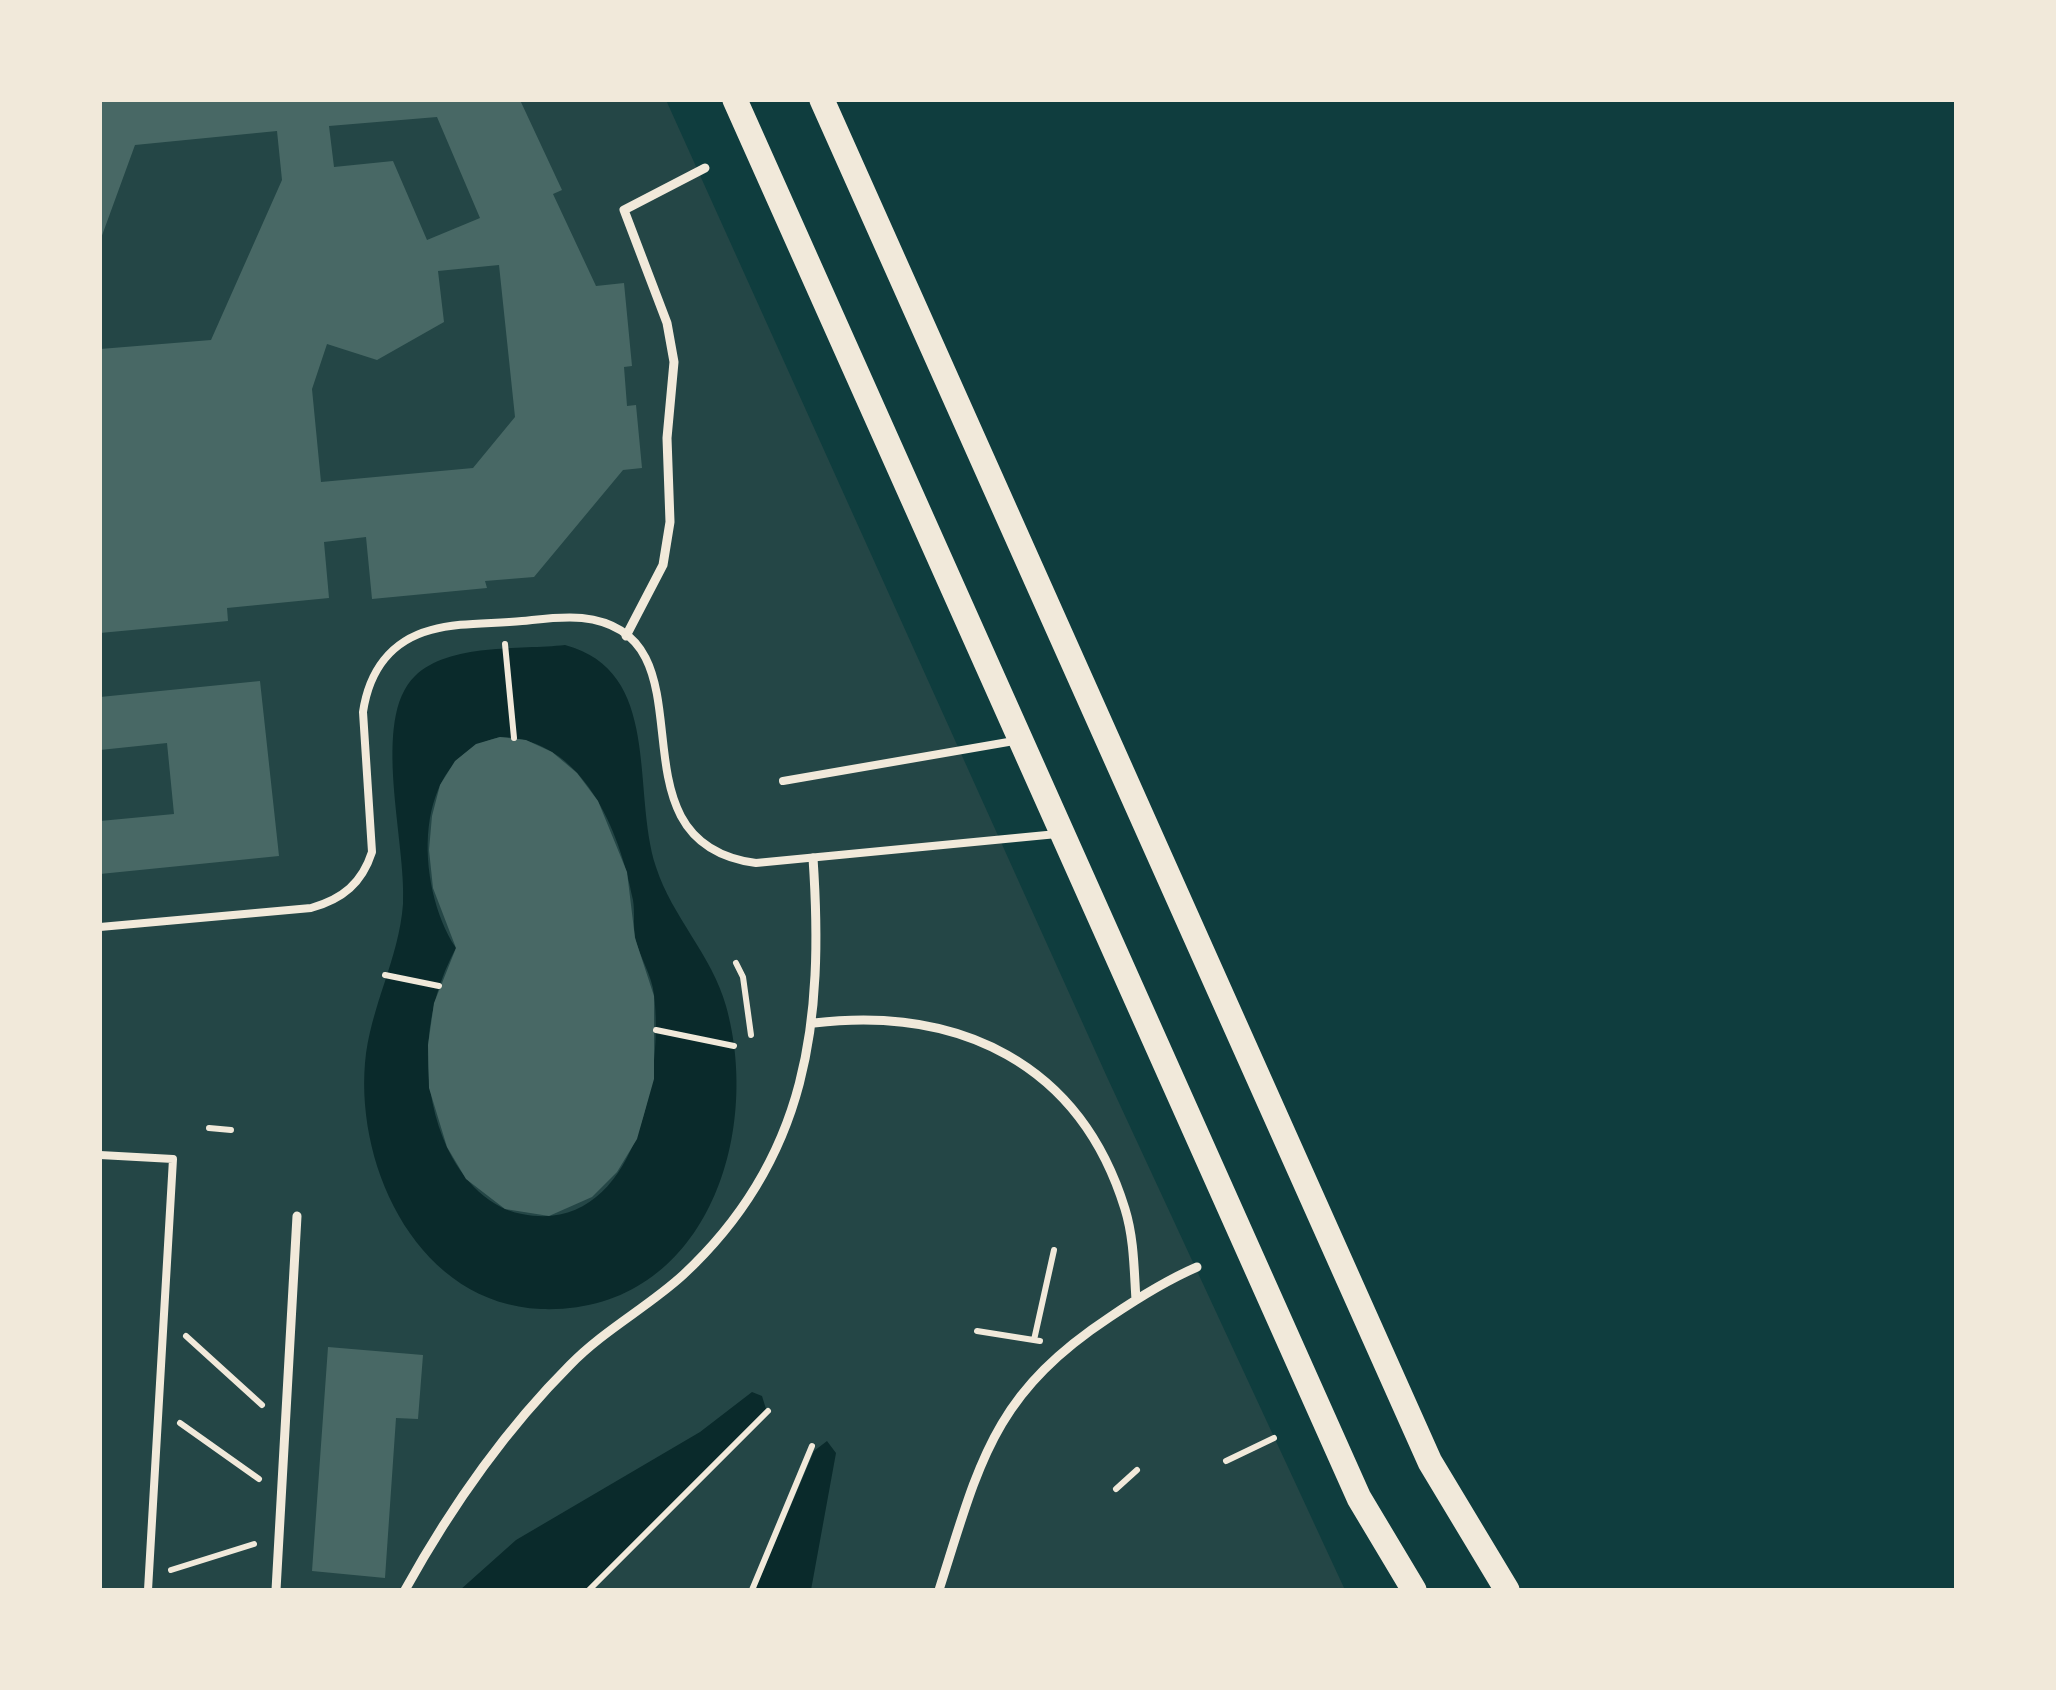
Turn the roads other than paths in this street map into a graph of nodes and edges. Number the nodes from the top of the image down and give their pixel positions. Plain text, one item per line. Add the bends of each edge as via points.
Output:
1 (735, 100) edge
2 (822, 100) edge
3 (705, 168) dead end
4 (626, 636) junction
5 (1018, 741) junction
6 (782, 781) dead end
7 (1061, 834) junction
8 (814, 858) junction
9 (100, 927) edge
10 (814, 1023) junction
11 (100, 1155) edge
12 (297, 1216) dead end
13 (1198, 1267) dead end
14 (1136, 1300) junction
15 (148, 1590) edge
16 (276, 1590) edge
17 (405, 1590) edge
18 (939, 1590) edge
19 (1414, 1590) edge
20 (1507, 1590) edge

1 - 5 main road
2 - 20 main road via 1430,1462
3 - 4 street via 624,210 674,362 663,565
4 - 8 lane via 652,670 671,798 689,830 737,861
4 - 9 lane via 608,624 564,618 437,628 401,643 366,691 374,833 367,869 356,884 312,908
5 - 6 lane
5 - 7 main road
7 - 8 lane
7 - 19 main road via 1359,1498
8 - 10 street
10 - 14 street via 867,1018 943,1027 1013,1058 1044,1081 1094,1139 1112,1174 1133,1248
10 - 17 street via 776,1148 730,1224 680,1278 572,1363 522,1417 478,1471
11 - 15 lane via 172,1159
12 - 16 street
13 - 14 street
14 - 18 street via 1038,1371 974,1480

